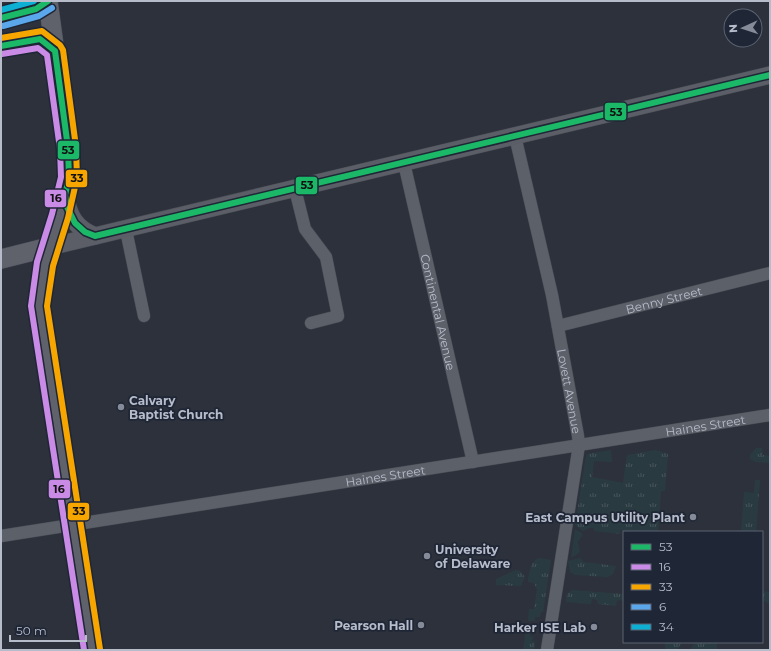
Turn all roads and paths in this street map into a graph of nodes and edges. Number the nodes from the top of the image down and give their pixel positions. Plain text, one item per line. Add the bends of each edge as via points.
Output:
1 (48, 2) edge
2 (1, 18) edge
3 (770, 75) edge
4 (515, 136) junction
5 (404, 163) junction
6 (295, 189) junction
7 (65, 195) junction
8 (126, 230) junction
9 (95, 236) junction
10 (49, 247) junction
11 (1, 259) edge
12 (770, 274) edge
13 (144, 316) dead end
14 (312, 323) dead end
15 (558, 326) junction
16 (770, 415) edge
17 (579, 445) junction
18 (473, 462) junction
19 (72, 524) junction
20 (1, 536) edge
21 (92, 650) edge
22 (547, 650) edge

1 - 2 street via 24,13
1 - 7 main road via 68,148 69,178
3 - 4 street
4 - 5 street
4 - 15 street, Lovett Avenue
5 - 6 street
5 - 18 street, Continental Avenue
6 - 8 street
6 - 14 street via 305,229 326,257 338,316
7 - 9 street via 70,216 75,223 85,232
7 - 10 main road
8 - 9 street
8 - 13 street
9 - 10 street
10 - 11 main road
10 - 19 main road via 39,306
12 - 15 street, Benny Street
15 - 17 street, Lovett Avenue
16 - 17 street, Haines Street
17 - 18 street, Haines Street
17 - 22 street, Lovett Avenue
18 - 19 street, Haines Street
19 - 20 street, Haines Street
19 - 21 main road

